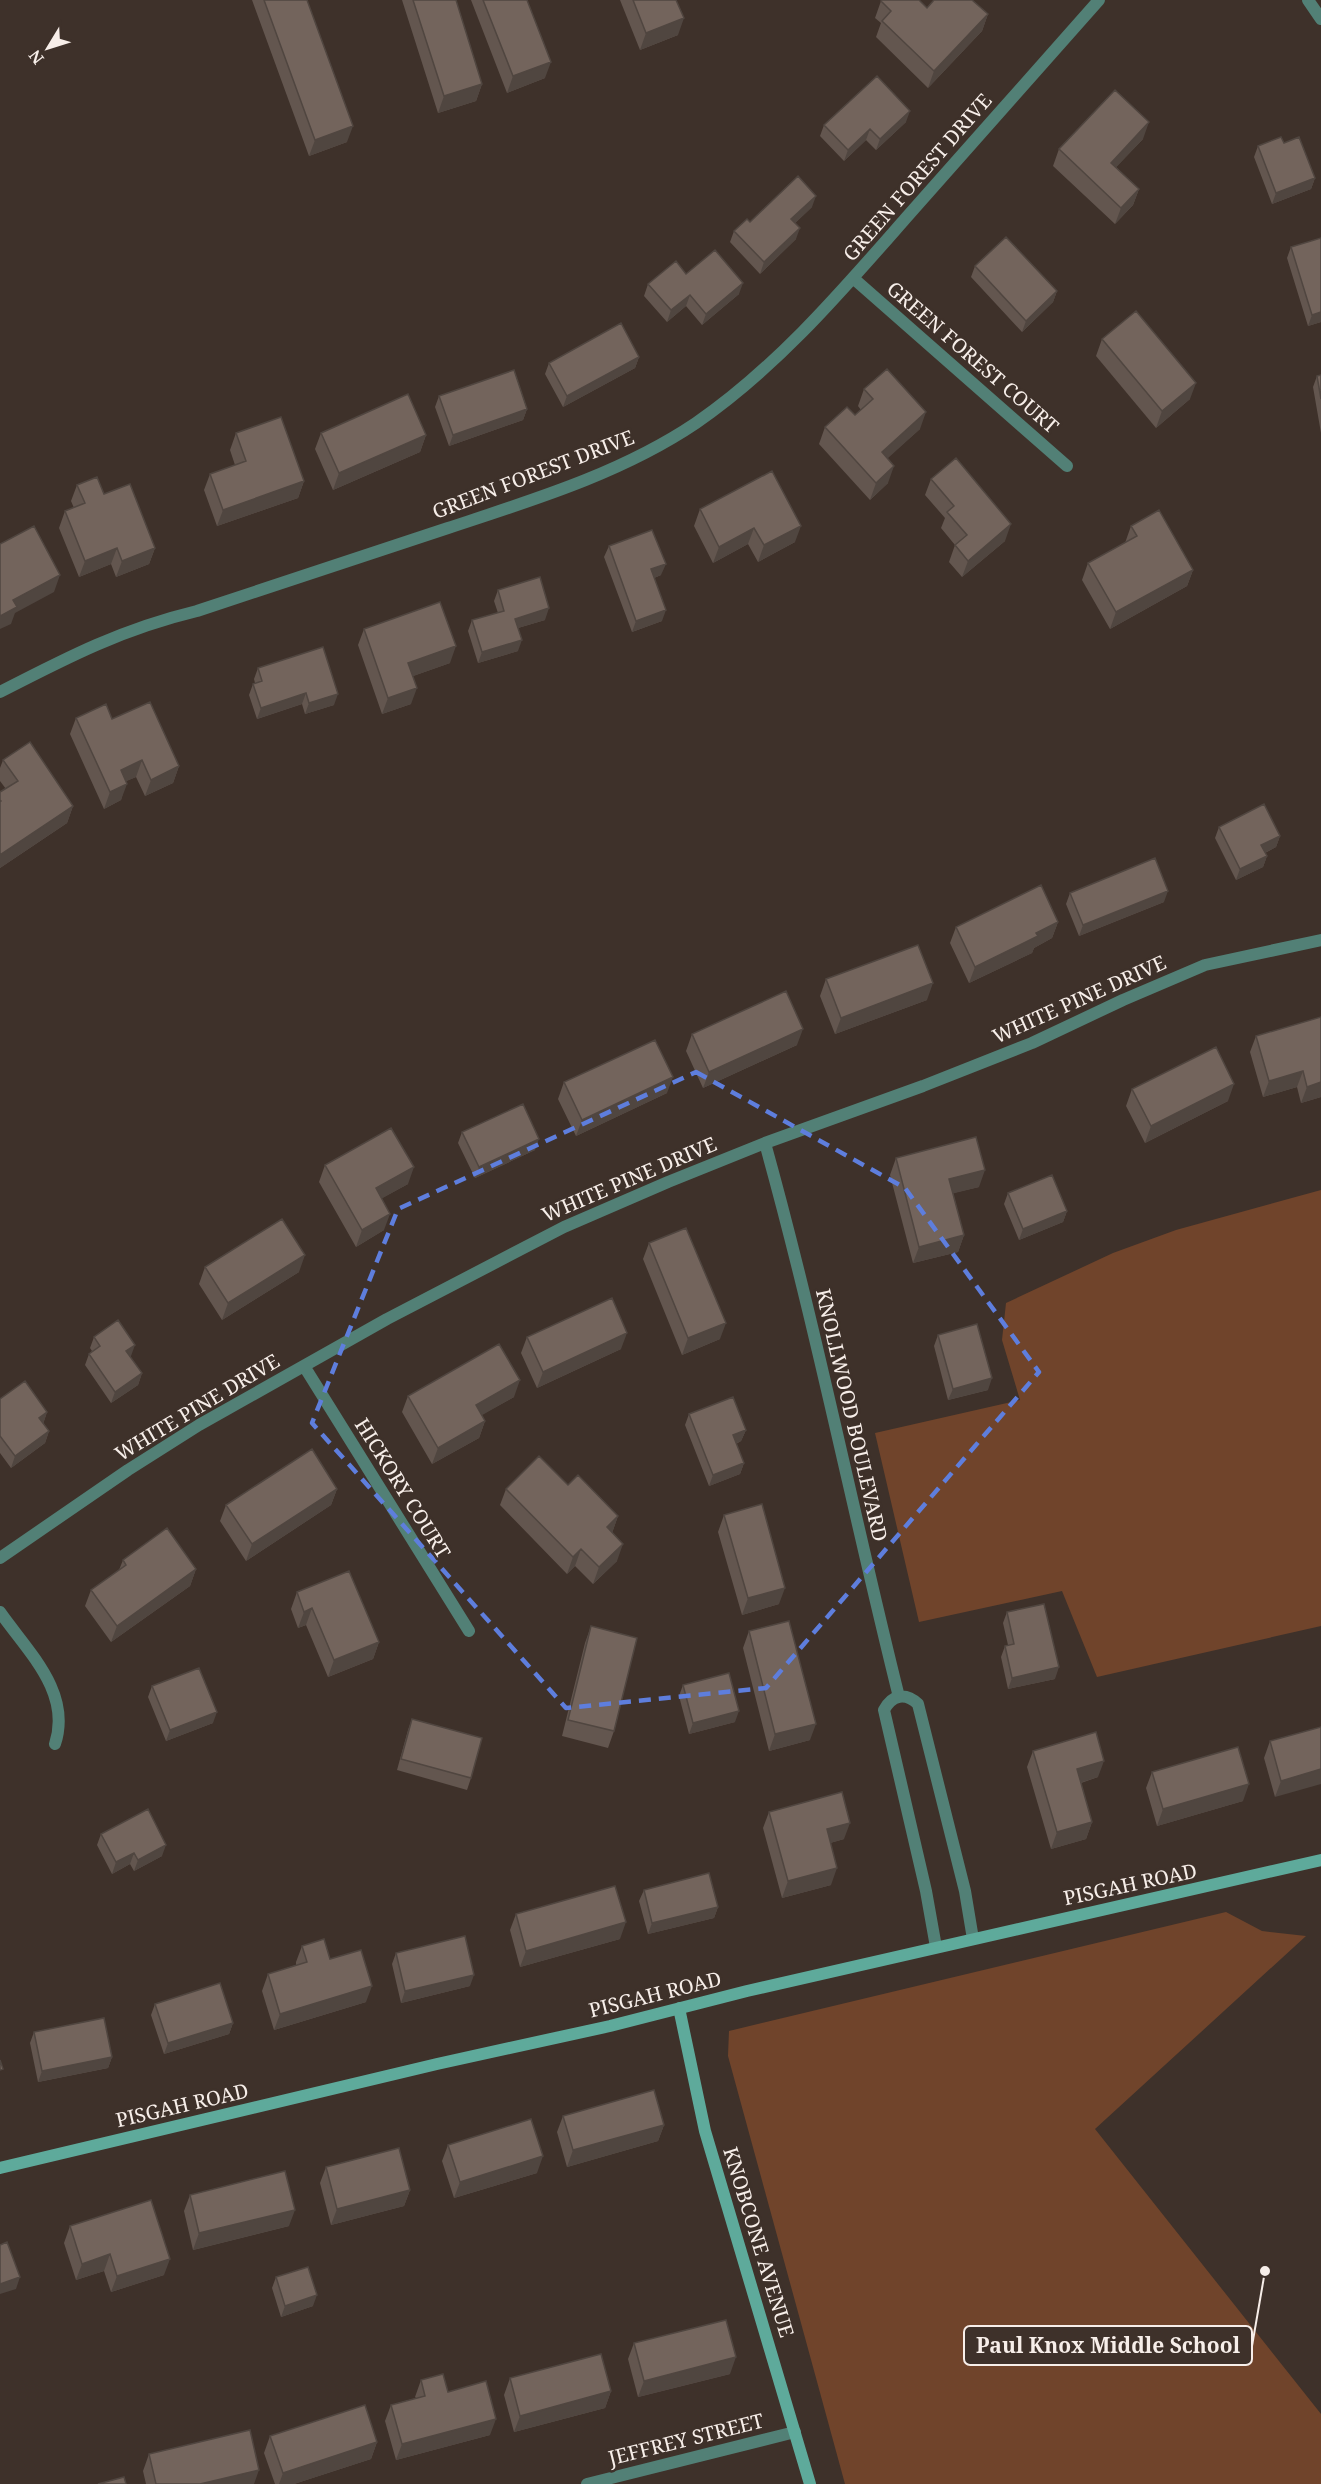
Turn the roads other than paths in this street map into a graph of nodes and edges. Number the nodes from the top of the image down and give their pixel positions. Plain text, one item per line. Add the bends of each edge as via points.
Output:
1 (1099, 0) edge
2 (1308, 0) edge
3 (1321, 19) edge
4 (853, 278) junction
5 (1067, 466) dead end
6 (0, 692) edge
7 (1321, 940) edge
8 (765, 1143) junction
9 (304, 1366) junction
10 (0, 1558) edge
11 (0, 1612) edge
12 (469, 1631) dead end
13 (899, 1697) junction
14 (55, 1744) dead end
15 (1321, 1860) edge
16 (973, 1939) junction
17 (936, 1947) junction
18 (679, 2008) junction
19 (0, 2168) edge
20 (795, 2432) junction
21 (587, 2484) edge
22 (810, 2484) edge

1 - 4 street, GREEN FOREST DRIVE
2 - 3 street
4 - 5 street, GREEN FOREST COURT
4 - 6 street, GREEN FOREST DRIVE via 768,366 694,424 644,453 522,504 114,636
7 - 8 street, WHITE PINE DRIVE via 1205,965 1032,1043
8 - 9 street, WHITE PINE DRIVE via 564,1227
8 - 13 street, KNOLLWOOD BOULEVARD via 792,1238
9 - 10 street, WHITE PINE DRIVE via 199,1425
9 - 12 street, HICKORY COURT
11 - 14 street via 52,1685 60,1717
13 - 16 street via 912,1698 918,1704
13 - 17 street via 888,1702 884,1710
15 - 16 street, PISGAH ROAD
16 - 17 street, PISGAH ROAD
17 - 18 street, PISGAH ROAD
18 - 19 street, PISGAH ROAD
18 - 20 street, KNOBCONE AVENUE via 705,2131
20 - 21 street, JEFFREY STREET
20 - 22 street, KNOBCONE AVENUE

